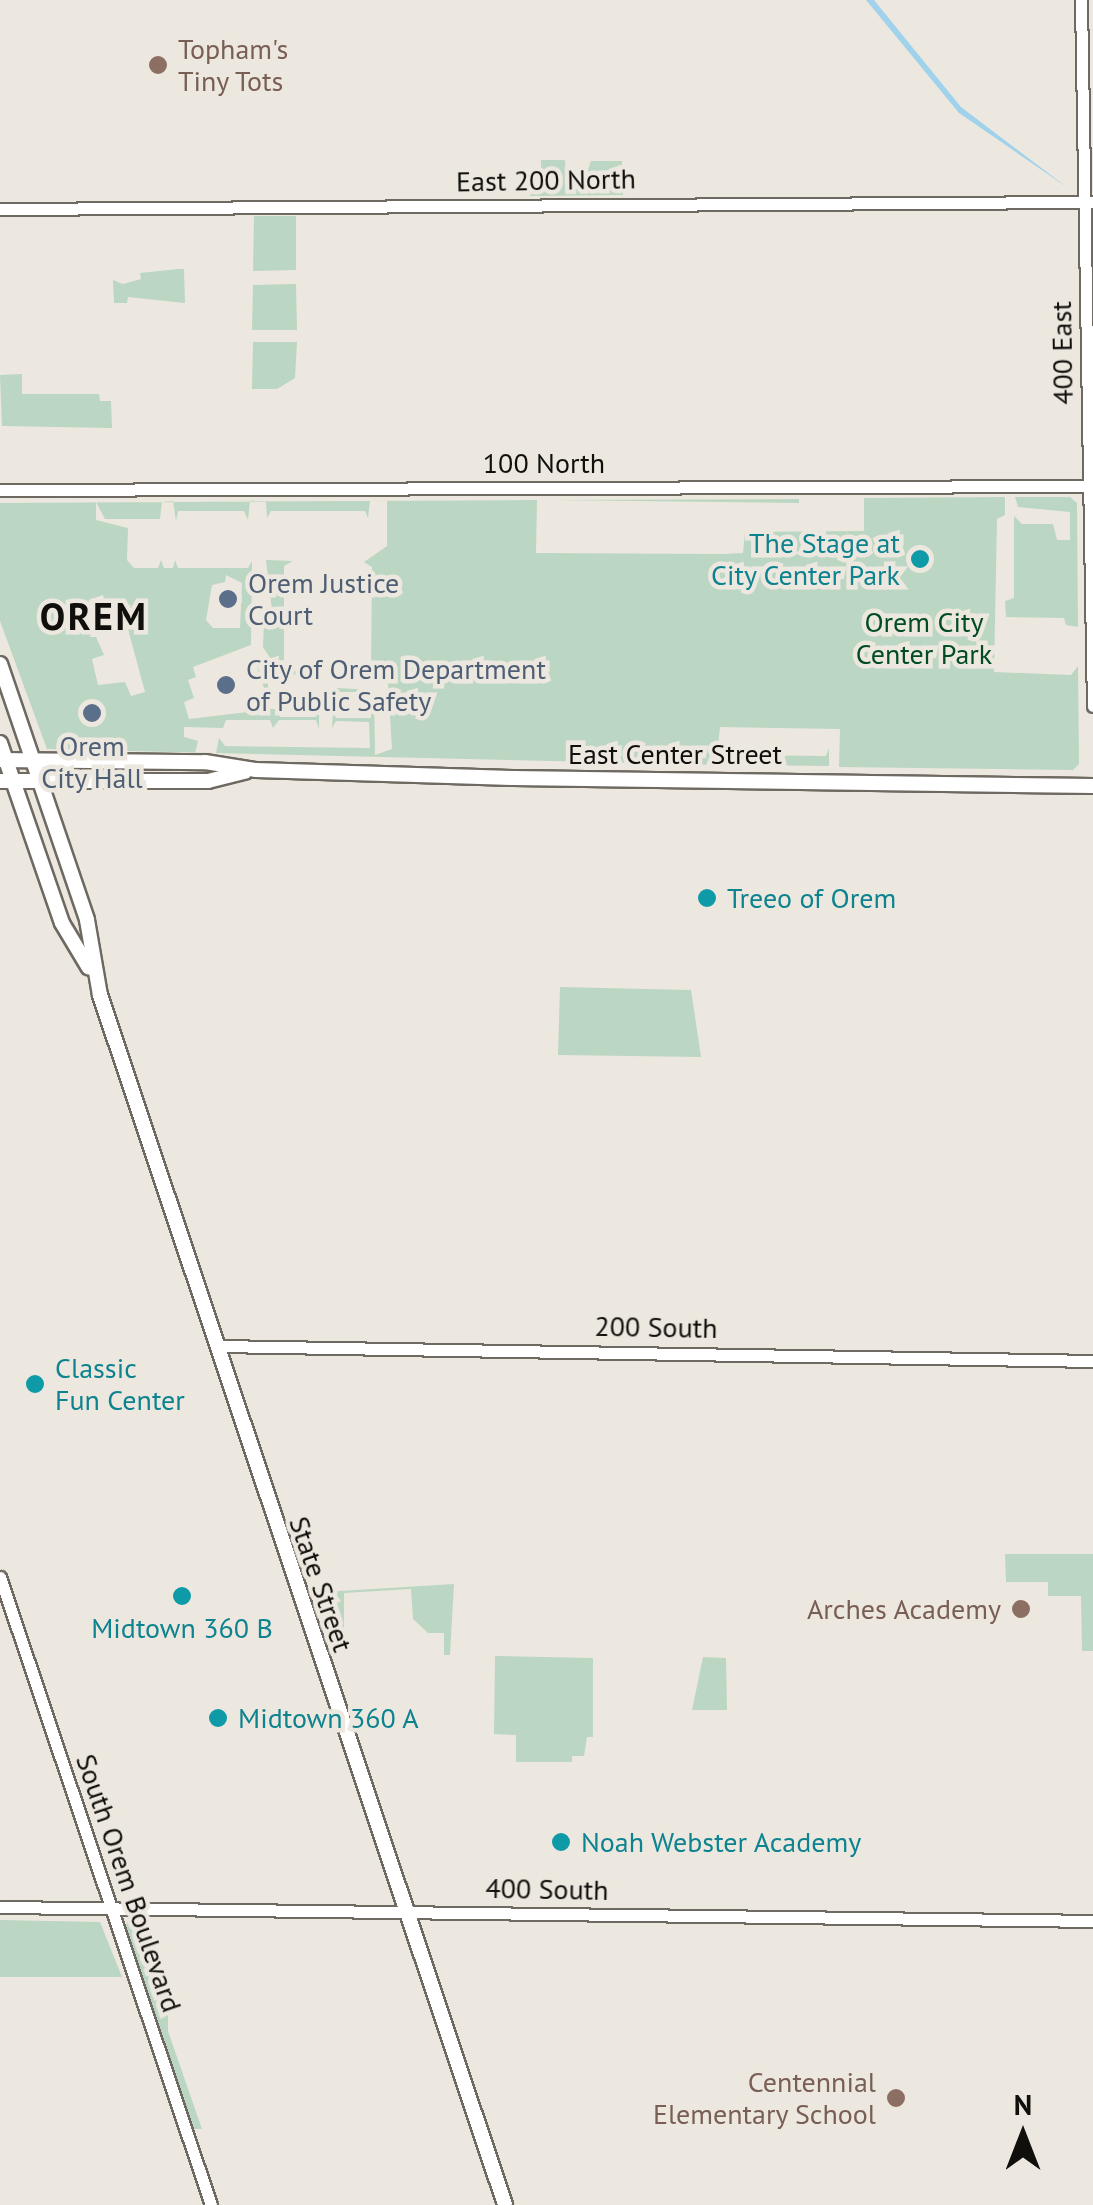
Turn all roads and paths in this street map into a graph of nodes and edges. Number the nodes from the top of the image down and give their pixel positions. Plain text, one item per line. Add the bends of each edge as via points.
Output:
1 (1082, 0) edge
2 (1089, 202) edge
3 (0, 209) edge
4 (1088, 486) junction
5 (0, 490) edge
6 (0, 664) edge
7 (1093, 706) edge
8 (0, 743) edge
9 (3, 760) edge
10 (33, 760) junction
11 (256, 770) junction
12 (6, 781) edge
13 (40, 781) junction
14 (1093, 786) edge
15 (94, 978) junction
16 (218, 1346) junction
17 (1093, 1361) edge
18 (0, 1578) edge
19 (0, 1907) edge
20 (110, 1907) junction
21 (405, 1912) junction
22 (1093, 1922) edge
23 (211, 2205) edge
24 (505, 2205) edge

1 - 2 street, 400 East
2 - 3 street, East 200 North
2 - 4 street, 400 East
4 - 5 street, 100 North
4 - 7 street, 400 East
6 - 10 main road, State Street
8 - 9 main road, State Street
9 - 10 main road, East Center Street
9 - 12 main road, State Street
10 - 11 main road, East Center Street via 205,762
10 - 13 main road, State Street
11 - 13 main road, East Center Street via 208,781
11 - 14 main road, East Center Street
12 - 13 main road, East Center Street
12 - 15 main road, State Street via 62,922
13 - 15 main road, State Street via 87,920
15 - 16 main road, State Street
16 - 17 street, 200 South
16 - 21 main road, State Street
18 - 20 street, South Orem Boulevard
19 - 20 street, 400 South
20 - 21 street, 400 South
20 - 23 street, South Orem Boulevard
21 - 22 street, 400 South
21 - 24 main road, State Street

